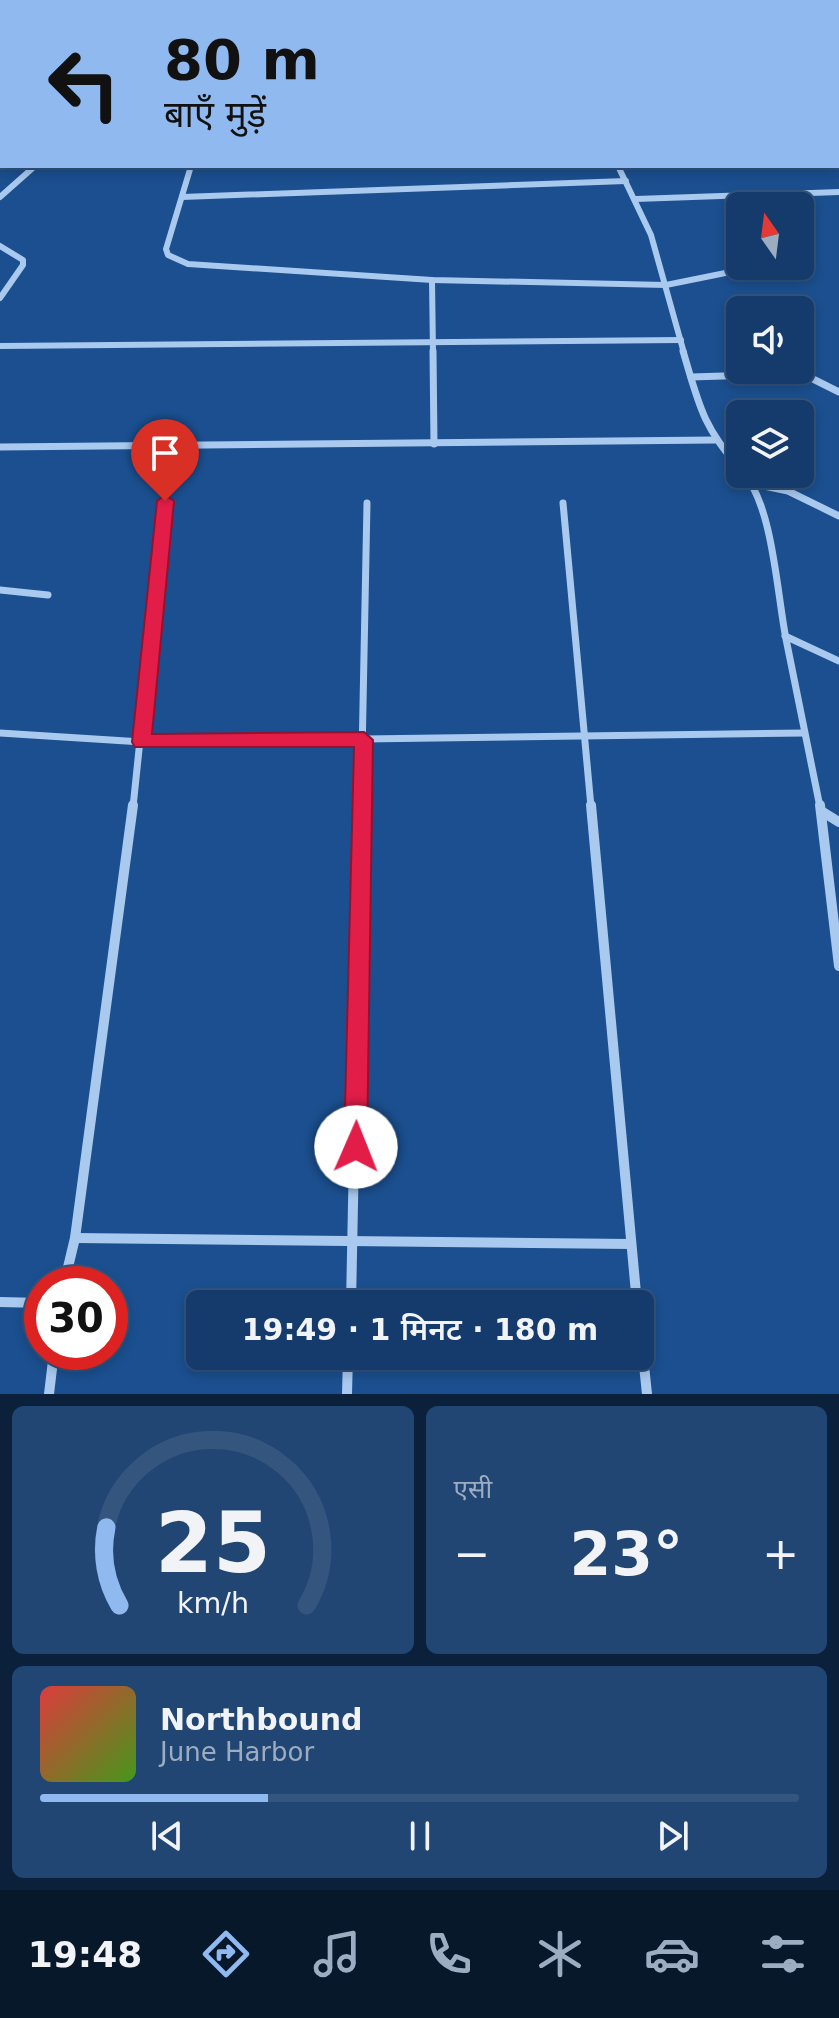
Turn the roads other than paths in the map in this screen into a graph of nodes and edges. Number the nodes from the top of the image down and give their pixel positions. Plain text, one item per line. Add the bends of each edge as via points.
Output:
1 (33, 168) edge
2 (190, 168) edge
3 (619, 168) edge
4 (626, 181) junction
5 (839, 192) edge
6 (1, 195) edge
7 (182, 197) junction
8 (636, 199) junction
9 (0, 246) edge
10 (726, 273) edge
11 (432, 280) junction
12 (666, 285) junction
13 (0, 298) edge
14 (681, 340) junction
15 (434, 344) junction
16 (0, 346) edge
17 (691, 377) junction
18 (839, 392) edge
19 (715, 440) junction
20 (434, 444) junction
21 (0, 447) edge
22 (726, 453) edge
23 (755, 488) edge
24 (773, 488) edge
25 (165, 501) dead end
26 (367, 503) dead end
27 (563, 503) dead end
28 (839, 516) edge
29 (0, 590) edge
30 (48, 595) dead end
31 (785, 636) junction
32 (839, 661) edge
33 (0, 733) edge
34 (804, 733) junction
35 (585, 738) junction
36 (364, 740) junction
37 (142, 742) junction
38 (821, 811) junction
39 (839, 822) edge
40 (839, 966) edge
41 (75, 1238) junction
42 (354, 1241) junction
43 (631, 1244) junction
44 (68, 1266) edge
45 (352, 1290) edge
46 (636, 1290) edge
47 (0, 1302) edge
48 (24, 1303) edge
49 (52, 1370) edge
50 (348, 1370) edge
51 (644, 1370) edge
52 (49, 1394) edge
53 (347, 1394) edge
54 (647, 1394) edge

1 - 6 street
2 - 7 street
3 - 4 street
4 - 7 street
4 - 8 street
5 - 8 street
7 - 11 street via 166,249 176,261
8 - 12 street
9 - 13 street via 15,253 23,265
10 - 12 street
11 - 12 street
11 - 15 street
12 - 14 street
14 - 15 street
14 - 17 street
15 - 16 street
15 - 20 street
17 - 18 street via 793,374
17 - 19 street
19 - 20 street
19 - 22 street
20 - 21 street
23 - 31 street via 763,508
24 - 28 street
25 - 37 street
26 - 36 street
27 - 35 street
29 - 30 street
31 - 32 street
31 - 34 street
33 - 37 street
34 - 35 street
34 - 38 street
35 - 36 street
35 - 43 street
36 - 37 street
36 - 42 street
37 - 41 street
38 - 39 street
38 - 40 street
41 - 42 street
41 - 44 street
42 - 43 street
42 - 45 street
43 - 46 street
47 - 48 street
49 - 52 street
50 - 53 street
51 - 54 street

